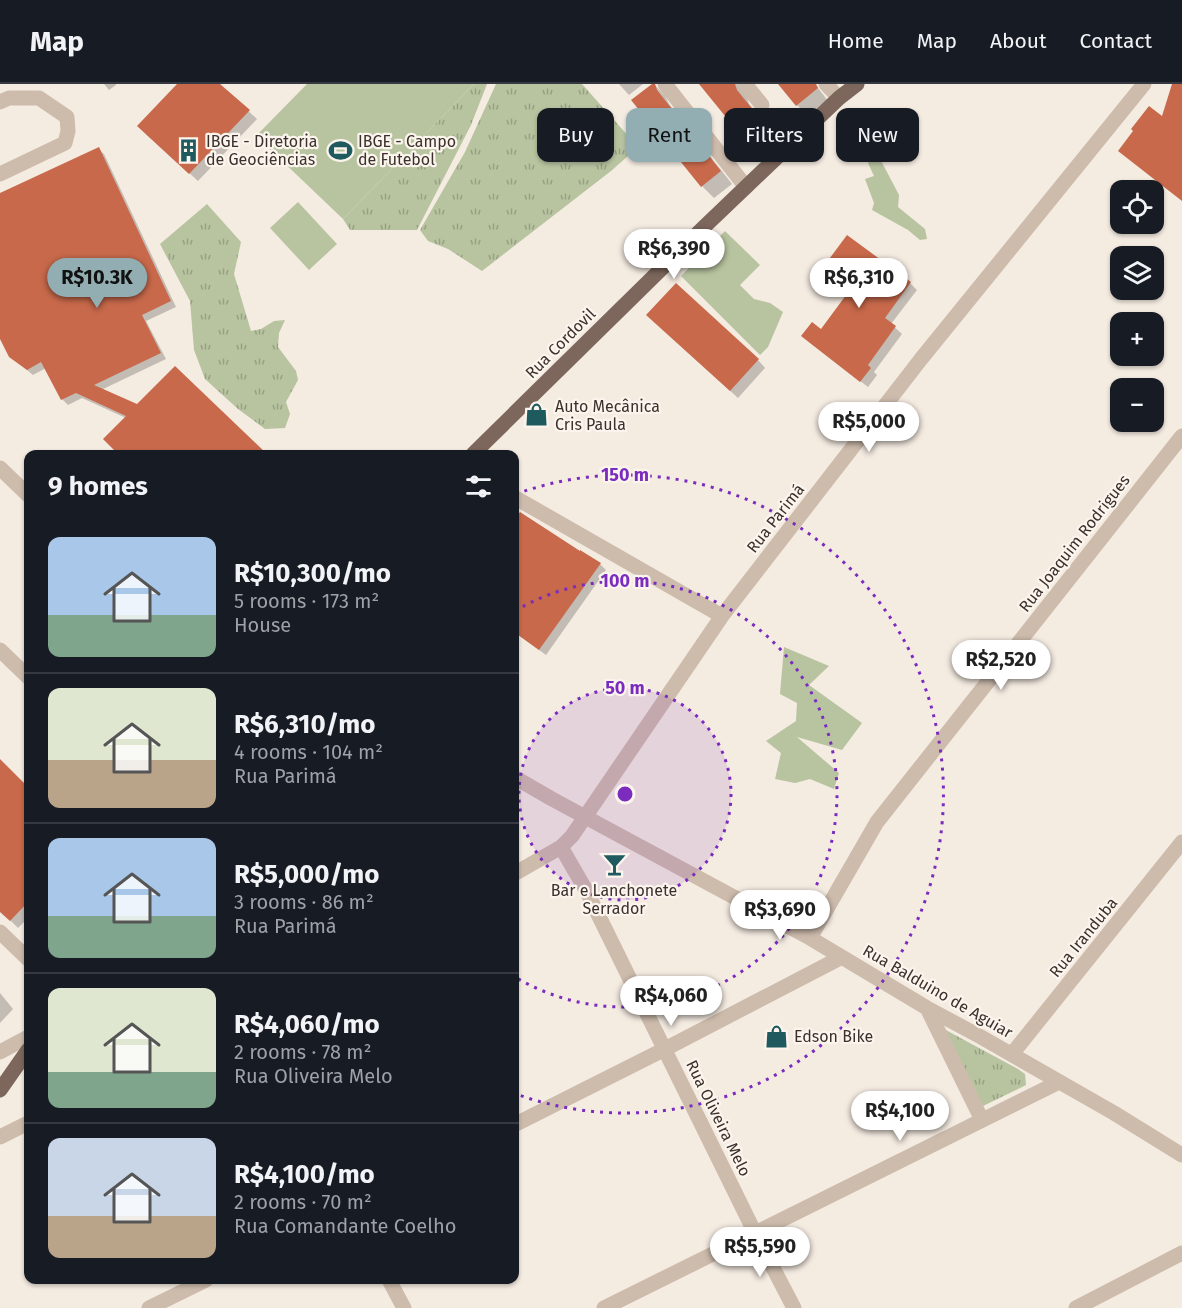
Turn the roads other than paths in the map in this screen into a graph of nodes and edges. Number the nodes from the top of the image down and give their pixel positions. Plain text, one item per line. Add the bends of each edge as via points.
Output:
1 (665, 84) edge
2 (745, 84) edge
3 (826, 84) edge
4 (857, 84) edge
5 (1144, 84) edge
6 (3, 98) edge
7 (839, 98) junction
8 (762, 105) dead end
9 (0, 174) edge
10 (746, 187) junction
11 (1182, 436) edge
12 (477, 450) edge
13 (0, 468) edge
14 (24, 491) edge
15 (519, 500) edge
16 (722, 616) junction
17 (0, 650) edge
18 (24, 673) edge
19 (519, 780) edge
20 (586, 817) junction
21 (1182, 842) edge
22 (561, 847) junction
23 (519, 871) edge
24 (0, 932) edge
25 (810, 938) junction
26 (24, 956) edge
27 (842, 957) junction
28 (927, 1008) junction
29 (24, 1039) edge
30 (665, 1049) junction
31 (0, 1052) edge
32 (1012, 1054) junction
33 (24, 1056) edge
34 (1059, 1082) junction
35 (0, 1090) edge
36 (982, 1120) junction
37 (519, 1122) edge
38 (24, 1125) edge
39 (0, 1137) edge
40 (1182, 1155) edge
41 (756, 1233) junction
42 (1182, 1253) edge
43 (198, 1284) edge
44 (391, 1284) edge
45 (149, 1308) edge
46 (404, 1308) edge
47 (604, 1308) edge
48 (794, 1308) edge
49 (1076, 1308) edge

1 - 10 street
2 - 8 street
3 - 7 street
4 - 7 main road, Rua Cordovil
5 - 16 street, Rua Parimá via 921,359
6 - 9 street via 39,98 67,117 68,131 65,143
7 - 10 main road, Rua Cordovil
10 - 12 main road, Rua Cordovil
11 - 25 street, Rua Joaquim Rodrigues via 877,822
13 - 14 street
15 - 16 street
16 - 20 street, Rua Parimá
17 - 18 street
19 - 20 street, Rua Balduino de Aguiar
20 - 22 street, Rua Parimá
20 - 25 street, Rua Balduino de Aguiar
21 - 32 street, Rua Iranduba
22 - 23 street, Rua Parimá
22 - 30 street, Rua Oliveira Melo
24 - 26 street
25 - 27 street, Rua Balduino de Aguiar
27 - 28 street, Rua Balduino de Aguiar
27 - 30 street
28 - 32 street, Rua Balduino de Aguiar
28 - 36 street
29 - 31 street
30 - 37 street
30 - 41 street, Rua Oliveira Melo
32 - 34 street, Rua Balduino de Aguiar
33 - 35 main road
34 - 36 street
34 - 40 street, Rua Balduino de Aguiar
36 - 41 street
38 - 39 street
41 - 47 street
41 - 48 street, Rua Oliveira Melo
42 - 49 street
43 - 45 street
44 - 46 street

